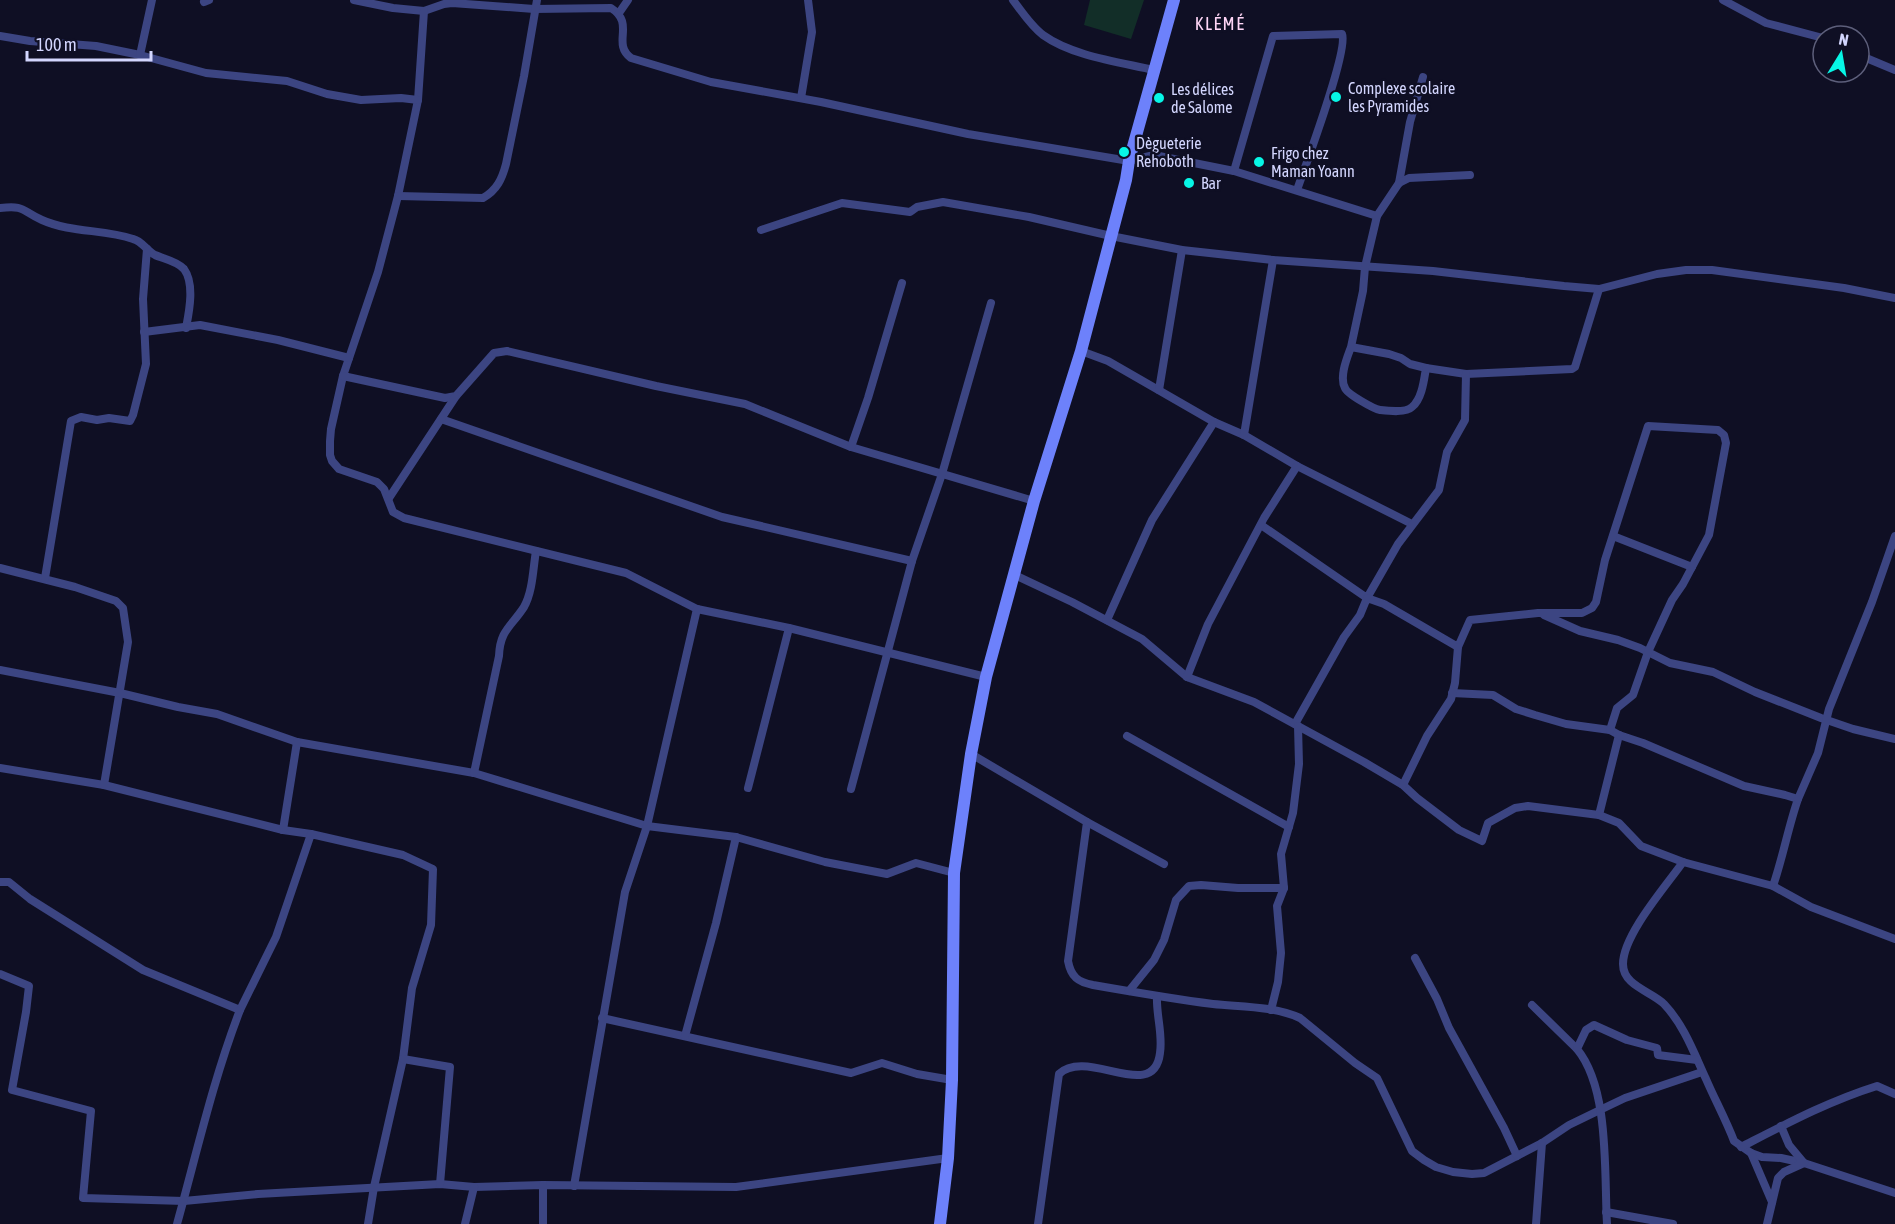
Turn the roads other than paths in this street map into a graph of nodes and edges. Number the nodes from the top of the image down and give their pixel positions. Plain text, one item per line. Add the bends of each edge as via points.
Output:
1 (152, 0) edge
2 (354, 0) edge
3 (628, 0) edge
4 (808, 0) edge
5 (1013, 0) edge
6 (1174, 0) edge
7 (1723, 0) edge
8 (535, 4) edge
9 (424, 11) junction
10 (619, 13) junction
11 (1811, 35) edge
12 (0, 36) edge
13 (140, 55) junction
14 (1871, 60) edge
15 (1154, 70) junction
16 (1895, 70) edge
17 (1423, 77) dead end
18 (801, 98) junction
19 (418, 100) junction
20 (1129, 161) junction
21 (1234, 171) junction
22 (1470, 175) dead end
23 (1399, 183) junction
24 (1297, 190) junction
25 (398, 196) junction
26 (0, 208) edge
27 (1377, 216) junction
28 (761, 230) dead end
29 (1111, 236) junction
30 (147, 249) junction
31 (1182, 250) junction
32 (1274, 260) junction
33 (1365, 267) junction
34 (902, 283) dead end
35 (1599, 289) junction
36 (1895, 298) edge
37 (991, 303) dead end
38 (186, 328) junction
39 (144, 332) junction
40 (1351, 347) junction
41 (1081, 351) junction
42 (349, 358) junction
43 (1426, 368) junction
44 (1466, 374) junction
45 (344, 376) junction
46 (1159, 390) junction
47 (456, 396) junction
48 (441, 419) junction
49 (1214, 422) junction
50 (1244, 435) junction
51 (851, 447) junction
52 (1297, 466) junction
53 (942, 474) junction
54 (389, 498) junction
55 (1034, 501) junction
56 (1412, 524) junction
57 (1261, 525) junction
58 (1613, 536) junction
59 (1895, 536) edge
60 (536, 551) junction
61 (912, 561) junction
62 (1692, 567) junction
63 (0, 568) edge
64 (1015, 575) junction
65 (45, 578) junction
66 (1367, 598) junction
67 (697, 609) junction
68 (1538, 613) junction
69 (1107, 620) junction
70 (789, 628) junction
71 (1458, 647) junction
72 (1648, 652) junction
73 (886, 653) junction
74 (0, 670) edge
75 (1187, 676) junction
76 (986, 677) junction
77 (120, 693) junction
78 (1452, 693) junction
79 (1826, 720) junction
80 (1296, 725) junction
81 (1614, 733) junction
82 (1127, 736) dead end
83 (1895, 739) edge
84 (297, 742) junction
85 (971, 754) junction
86 (0, 768) edge
87 (474, 773) junction
88 (104, 785) junction
89 (1403, 785) junction
90 (748, 788) dead end
91 (851, 789) dead end
92 (1798, 799) junction
93 (1599, 814) junction
94 (1088, 822) junction
95 (647, 826) junction
96 (1289, 827) junction
97 (283, 830) junction
98 (311, 834) junction
99 (736, 837) junction
100 (1683, 862) junction
101 (1164, 864) dead end
102 (954, 873) junction
103 (0, 882) edge
104 (1773, 886) junction
105 (1284, 888) junction
106 (1895, 939) edge
107 (1415, 958) dead end
108 (0, 974) edge
109 (1129, 991) junction
110 (1157, 996) junction
111 (1532, 1005) dead end
112 (240, 1010) junction
113 (1271, 1010) junction
114 (602, 1018) junction
115 (685, 1036) junction
116 (1577, 1050) junction
117 (403, 1059) junction
118 (1697, 1060) junction
119 (1702, 1072) junction
120 (952, 1080) junction
121 (1895, 1084) edge
122 (1895, 1094) edge
123 (1602, 1109) junction
124 (1781, 1126) junction
125 (1542, 1143) junction
126 (1741, 1147) junction
127 (1751, 1153) junction
128 (1517, 1156) junction
129 (948, 1158) junction
130 (1804, 1163) junction
131 (440, 1184) junction
132 (543, 1185) junction
133 (574, 1186) junction
134 (374, 1187) junction
135 (474, 1187) junction
136 (1895, 1193) edge
137 (184, 1201) junction
138 (1772, 1202) junction
139 (1606, 1212) junction
140 (177, 1224) edge
141 (368, 1224) edge
142 (465, 1224) edge
143 (543, 1224) edge
144 (940, 1224) edge
145 (1038, 1224) edge
146 (1536, 1224) edge
147 (1607, 1224) edge
148 (1673, 1224) edge
149 (1767, 1224) edge

1 - 13 street
2 - 9 street
3 - 10 street
4 - 18 street via 812,32
5 - 15 street via 1034,27 1058,43
6 - 15 street
7 - 11 street via 1766,23
8 - 9 street via 452,3
8 - 10 street via 611,8
8 - 25 street via 506,164 494,192 483,198
9 - 19 street
10 - 18 street via 624,51 631,58 711,82
12 - 13 street
13 - 19 street via 206,73 287,81 361,100
14 - 16 street
15 - 20 street
17 - 23 street
18 - 20 street via 968,134
19 - 25 street
20 - 21 street via 1154,154
20 - 29 street
21 - 24 street
21 - 24 street via 1274,36 1342,34 1339,62
22 - 23 street via 1408,178
23 - 27 street
24 - 27 street
25 - 42 street
26 - 30 street via 20,207 66,228 134,239
27 - 33 street
28 - 29 street via 842,203 910,212 943,202
29 - 31 street
29 - 41 street
30 - 38 street via 184,269 190,287
30 - 39 street
31 - 32 street
31 - 46 street
32 - 33 street
32 - 50 street
33 - 35 street
33 - 40 street
34 - 51 street
35 - 36 street via 1636,278 1712,270
35 - 44 street via 1575,368
37 - 53 street
38 - 39 street
38 - 42 street via 204,326
39 - 65 street via 146,364 129,421 81,417 71,421
40 - 43 street via 1389,354
40 - 43 street via 1343,378 1345,389 1381,410 1404,411 1414,406
41 - 46 street via 1108,361
41 - 55 street
42 - 45 street
43 - 44 street
44 - 56 street via 1465,420 1447,452 1439,490
45 - 47 street via 446,398
45 - 54 street via 331,429 332,461 339,469 377,482
46 - 49 street
47 - 48 street
47 - 51 street via 494,353 507,351 745,404
48 - 54 street
48 - 61 street via 722,517
49 - 50 street
49 - 69 street via 1152,520
50 - 52 street
51 - 53 street
52 - 56 street
52 - 57 street
53 - 55 street
53 - 61 street
54 - 60 street via 393,512 404,518
55 - 64 street
56 - 66 street
57 - 66 street
57 - 75 street via 1208,624
58 - 62 street
58 - 62 street via 1648,426 1718,430 1725,435 1726,442 1716,500 1709,535
58 - 68 street via 1592,608 1582,613
59 - 79 street
60 - 67 street via 626,573
60 - 87 street via 529,595 500,640
61 - 73 street
62 - 72 street
63 - 65 street
64 - 69 street
64 - 76 street
65 - 77 street via 116,602 123,608 128,642
66 - 71 street
66 - 80 street
67 - 70 street
67 - 95 street
68 - 71 street via 1470,620
68 - 72 street
69 - 75 street via 1142,639
70 - 73 street
70 - 90 street
71 - 78 street
72 - 79 street via 1670,663 1713,672
72 - 81 street via 1633,695 1617,708
73 - 76 street
73 - 91 street
74 - 77 street
75 - 80 street via 1254,702
76 - 85 street
77 - 84 street via 217,714
77 - 88 street
78 - 81 street via 1493,694 1516,709
78 - 89 street
79 - 83 street
79 - 92 street via 1818,753
80 - 89 street
80 - 96 street via 1299,764
81 - 92 street via 1744,786
81 - 93 street
82 - 96 street
84 - 87 street
84 - 97 street
85 - 94 street
85 - 102 street
86 - 88 street
87 - 95 street
88 - 97 street
89 - 93 street via 1459,830 1482,841 1488,823 1515,808
92 - 104 street
93 - 100 street via 1619,823 1641,846
94 - 101 street
94 - 109 street via 1068,961 1070,971 1080,983
95 - 99 street
95 - 114 street via 624,892
96 - 105 street via 1281,854
97 - 98 street
98 - 112 street via 276,937
98 - 117 street via 403,855 433,869 431,925 412,988
99 - 102 street via 825,862 887,874 916,863
99 - 115 street
100 - 104 street
100 - 118 street via 1628,943 1623,965 1631,982 1663,1002 1684,1029
102 - 120 street
103 - 112 street via 9,882 143,970
104 - 106 street via 1811,907
105 - 109 street via 1189,886 1176,900 1154,960
105 - 113 street via 1277,906 1281,953
107 - 128 street
108 - 137 street via 29,986 12,1090 91,1111 83,1198
109 - 110 street
110 - 113 street
110 - 145 street via 1161,1046 1154,1071 1139,1076 1072,1067 1059,1074
111 - 116 street
112 - 137 street via 202,1125
113 - 128 street via 1300,1018 1377,1078 1412,1151 1424,1160 1452,1172 1472,1174 1484,1173
114 - 115 street
114 - 133 street
115 - 120 street via 851,1072 882,1063
116 - 118 street via 1594,1025 1657,1048 1658,1055
116 - 123 street via 1586,1060
117 - 131 street via 450,1067
117 - 134 street
118 - 119 street
119 - 123 street
119 - 126 street via 1734,1142
120 - 129 street
121 - 122 street
122 - 124 street via 1877,1086 1843,1096
123 - 125 street
123 - 139 street
124 - 126 street
124 - 130 street via 1789,1145
125 - 128 street
125 - 146 street
126 - 127 street
127 - 130 street
127 - 138 street
129 - 133 street via 736,1187
129 - 144 street
130 - 136 street
130 - 138 street via 1778,1178
131 - 134 street
131 - 135 street
132 - 133 street
132 - 135 street
132 - 143 street
134 - 137 street
134 - 141 street
135 - 142 street
137 - 140 street
138 - 149 street
139 - 147 street
139 - 148 street

